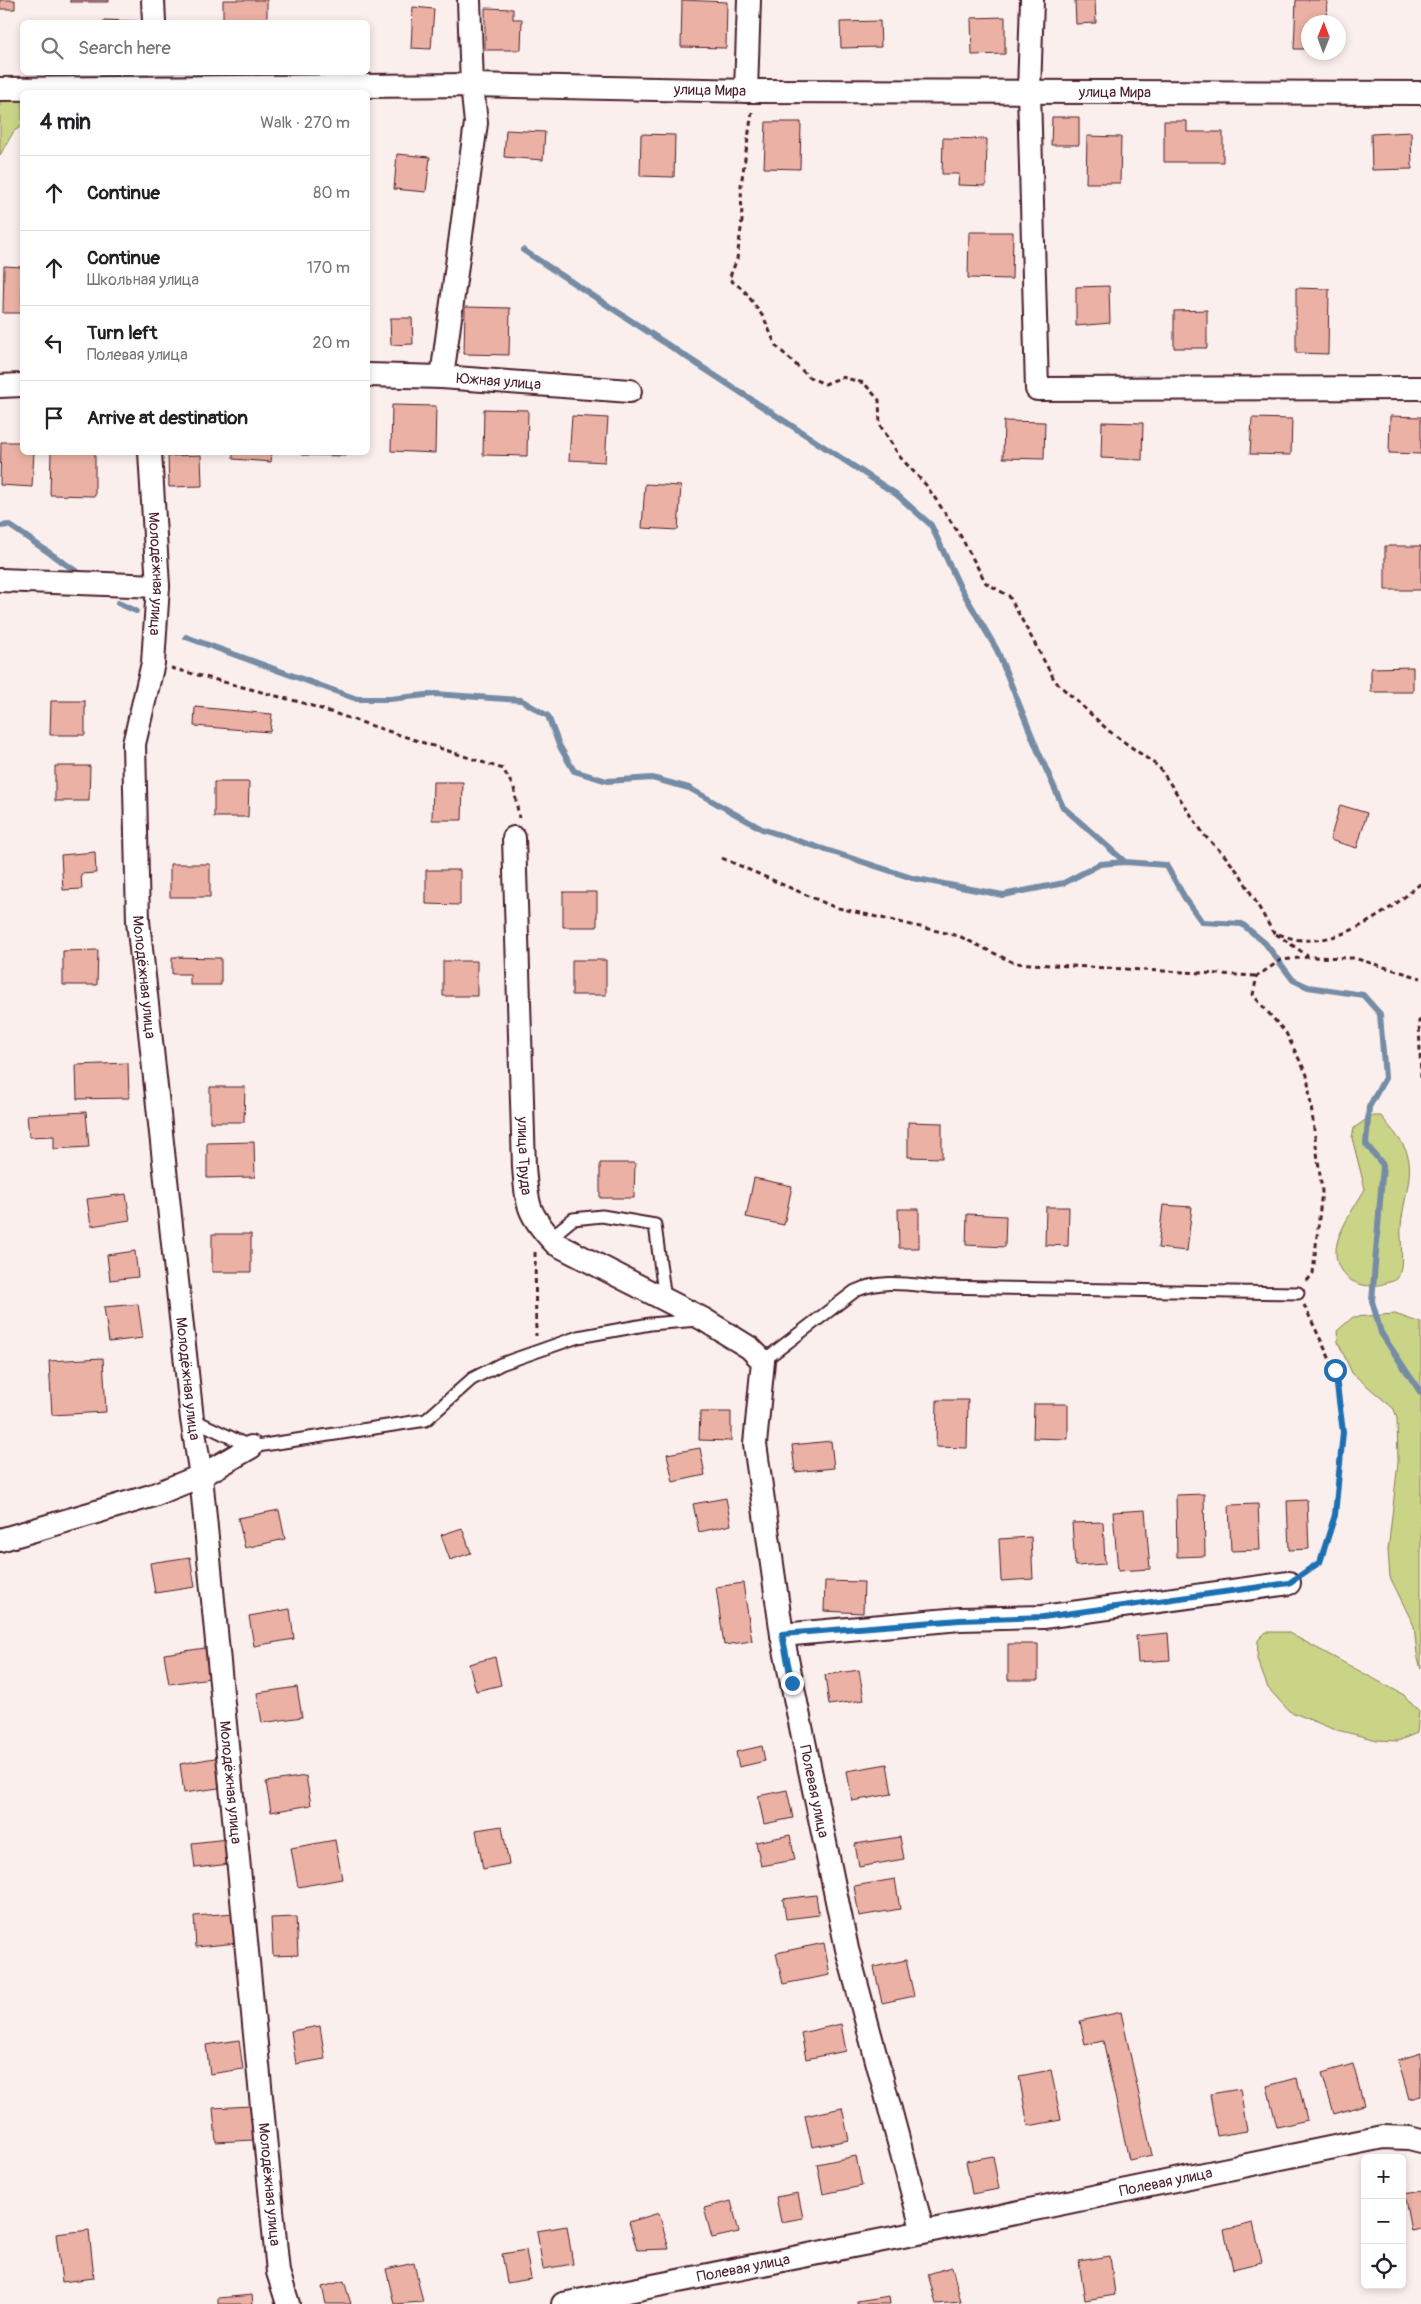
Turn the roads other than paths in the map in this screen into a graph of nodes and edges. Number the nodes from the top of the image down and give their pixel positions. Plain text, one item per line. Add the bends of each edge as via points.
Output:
1 (153, 0) edge
2 (469, 0) edge
3 (749, 0) edge
4 (1032, 0) edge
5 (154, 20) edge
6 (157, 85) edge
7 (472, 85) junction
8 (0, 89) edge
9 (749, 91) junction
10 (1029, 92) junction
11 (1421, 93) edge
12 (370, 375) edge
13 (442, 377) junction
14 (20, 385) edge
15 (0, 386) edge
16 (1421, 388) edge
17 (630, 391) dead end
18 (150, 455) edge
19 (0, 580) edge
20 (158, 586) junction
21 (517, 830) road end
22 (550, 1238) junction
23 (1298, 1293) road end
24 (665, 1300) junction
25 (703, 1319) junction
26 (756, 1354) junction
27 (192, 1419) junction
28 (251, 1447) junction
29 (201, 1476) junction
30 (0, 1540) edge
31 (1289, 1583) road end
32 (782, 1634) junction
33 (1415, 2139) edge
34 (922, 2232) junction
35 (288, 2304) edge
36 (563, 2304) edge

1 - 5 street
2 - 7 street
3 - 9 street
4 - 10 street
6 - 7 street, улица Мира
6 - 8 street, улица Мира
7 - 9 street, улица Мира
7 - 13 street via 476,123
9 - 10 street, улица Мира
10 - 11 street, улица Мира
10 - 16 street via 1037,389
12 - 13 street, Южная улица
13 - 17 street, Южная улица
14 - 15 street
18 - 20 street, Молодёжная улица
19 - 20 street
20 - 27 street, Молодёжная улица via 153,663 134,744 138,921
21 - 22 street, улица Труда via 526,1197 534,1220
22 - 24 street, улица Труда
22 - 24 lane via 573,1219 602,1216 654,1225
23 - 26 lane via 870,1285
24 - 25 street, улица Труда
25 - 26 street, улица Труда
25 - 28 lane via 650,1324 578,1337 501,1364 472,1379 426,1420
26 - 32 street, Полевая улица via 755,1444
27 - 28 lane
27 - 29 street, Молодёжная улица
28 - 29 street
29 - 30 street via 151,1496
29 - 35 street, Молодёжная улица via 278,2272
31 - 32 street via 1043,1617
32 - 34 street, Полевая улица via 848,1949
33 - 34 street, Полевая улица via 1383,2137
34 - 36 street, Полевая улица

